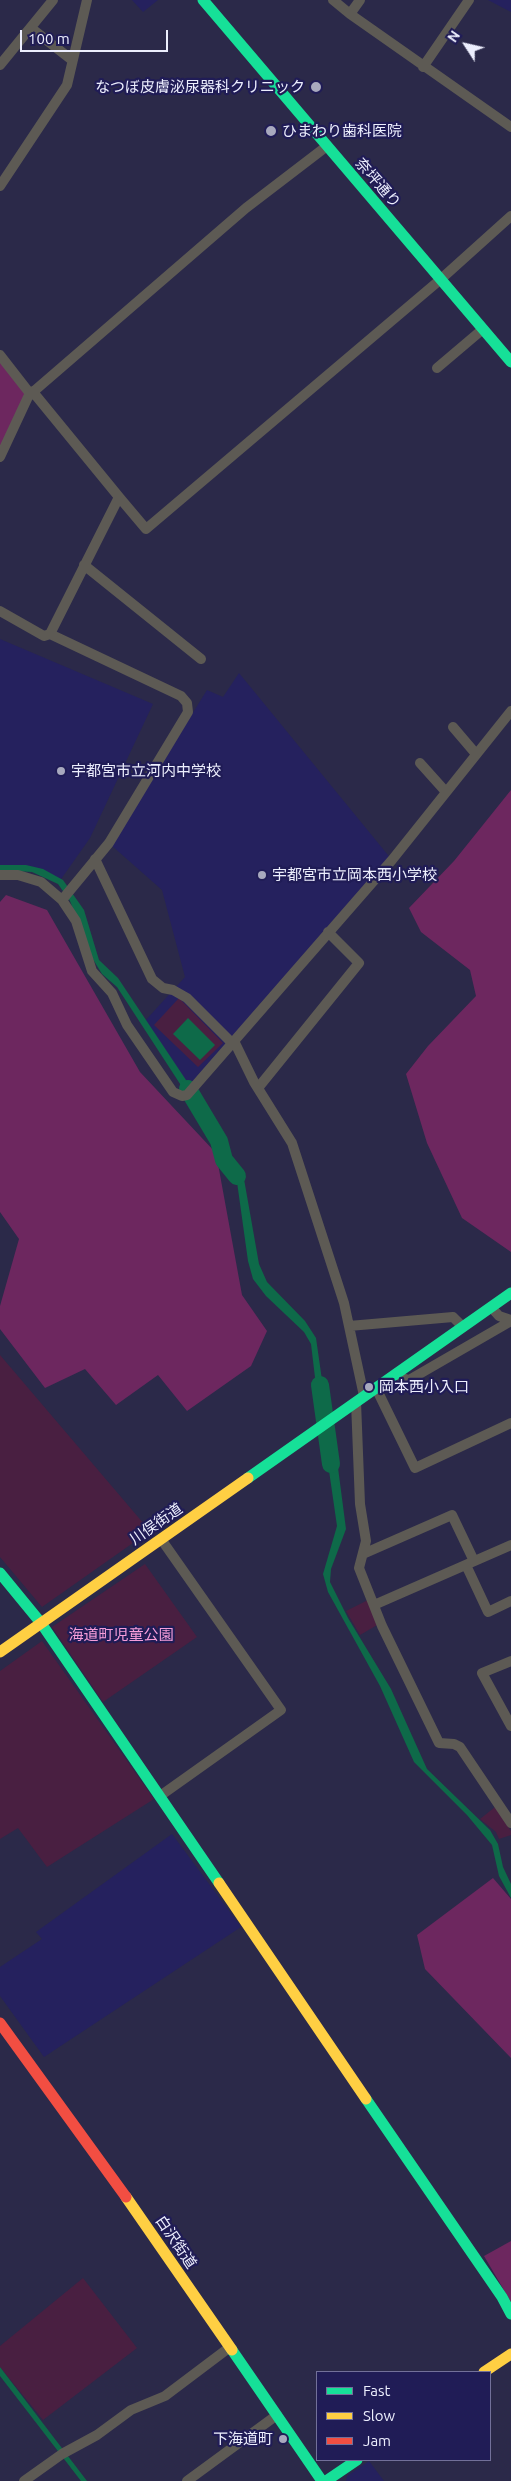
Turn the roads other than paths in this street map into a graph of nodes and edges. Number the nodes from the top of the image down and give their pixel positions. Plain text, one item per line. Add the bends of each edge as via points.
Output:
1 (53, 0) edge
2 (86, 0) edge
3 (203, 0) edge
4 (333, 0) edge
5 (360, 0) edge
6 (469, 0) edge
7 (350, 14) junction
8 (31, 28) junction
9 (72, 60) junction
10 (0, 65) edge
11 (423, 67) junction
12 (511, 126) edge
13 (327, 146) junction
14 (0, 186) edge
15 (511, 216) edge
16 (441, 279) junction
17 (483, 329) junction
18 (0, 355) edge
19 (511, 362) edge
20 (436, 368) dead end
21 (33, 392) junction
22 (0, 457) edge
23 (119, 497) junction
24 (84, 566) junction
25 (0, 611) edge
26 (50, 634) junction
27 (202, 659) dead end
28 (511, 710) edge
29 (453, 726) dead end
30 (476, 754) junction
31 (420, 763) dead end
32 (446, 792) junction
33 (95, 859) junction
34 (0, 875) edge
35 (66, 895) junction
36 (328, 932) junction
37 (233, 1042) junction
38 (258, 1088) junction
39 (511, 1293) edge
40 (492, 1306) junction
41 (511, 1320) edge
42 (349, 1326) junction
43 (463, 1327) junction
44 (397, 1373) junction
45 (376, 1388) junction
46 (360, 1399) junction
47 (511, 1422) edge
48 (161, 1539) junction
49 (511, 1545) edge
50 (363, 1554) junction
51 (470, 1563) junction
52 (0, 1573) edge
53 (511, 1601) edge
54 (374, 1605) junction
55 (42, 1622) junction
56 (0, 1652) edge
57 (511, 1661) edge
58 (511, 1726) edge
59 (160, 1796) junction
60 (511, 1823) edge
61 (0, 2023) edge
62 (511, 2314) edge
63 (230, 2347) junction
64 (511, 2354) edge
65 (486, 2371) edge
66 (277, 2415) junction
67 (355, 2461) edge
68 (24, 2481) edge
69 (188, 2481) edge
70 (324, 2481) edge

1 - 8 street
2 - 9 street
3 - 13 street, 奈坪通り
4 - 7 street
5 - 7 street
6 - 11 street
7 - 11 street
8 - 9 street
8 - 10 street
9 - 14 street via 67,85
11 - 12 street
13 - 16 street, 奈坪通り
13 - 21 street via 246,208
15 - 16 street
16 - 17 street, 奈坪通り
16 - 23 street via 146,529
17 - 19 street, 奈坪通り
17 - 20 street
18 - 21 street via 28,391
21 - 22 street
21 - 23 street
23 - 24 street
24 - 26 street
24 - 27 street
25 - 26 street via 44,636
26 - 33 street via 181,696 187,703 188,712 109,843
28 - 30 street
29 - 30 street
30 - 32 street
31 - 32 street
32 - 36 street via 392,860
33 - 35 street
33 - 37 street via 152,979 163,988 187,998
34 - 35 street via 18,875
35 - 37 street via 92,971 112,993 127,1025 173,1092 182,1096 189,1092
36 - 37 street
36 - 38 street via 358,963
37 - 38 street
38 - 42 street via 292,1143
39 - 40 street, 川俣街道
40 - 41 street via 500,1316
40 - 43 street, 川俣街道
41 - 44 street via 409,1380
42 - 43 street via 453,1317
42 - 46 street
43 - 44 street, 川俣街道
44 - 45 street, 川俣街道
45 - 46 street, 川俣街道
45 - 47 street via 415,1468
46 - 48 street, 川俣街道
46 - 50 street via 360,1504 366,1541
48 - 55 street, 川俣街道
48 - 59 street via 281,1710
49 - 51 street
50 - 51 street via 452,1515
50 - 54 street via 359,1568
51 - 53 street via 488,1612
51 - 54 street
52 - 55 street
54 - 60 street via 439,1742 460,1747
55 - 56 street, 川俣街道
55 - 59 street
57 - 58 street via 482,1673
59 - 62 street
61 - 63 street, 白沢街道 via 143,2220
63 - 66 street, 白沢街道
63 - 68 street via 165,2396 130,2410
64 - 65 street
66 - 69 street
66 - 70 street, 白沢街道
67 - 70 street

